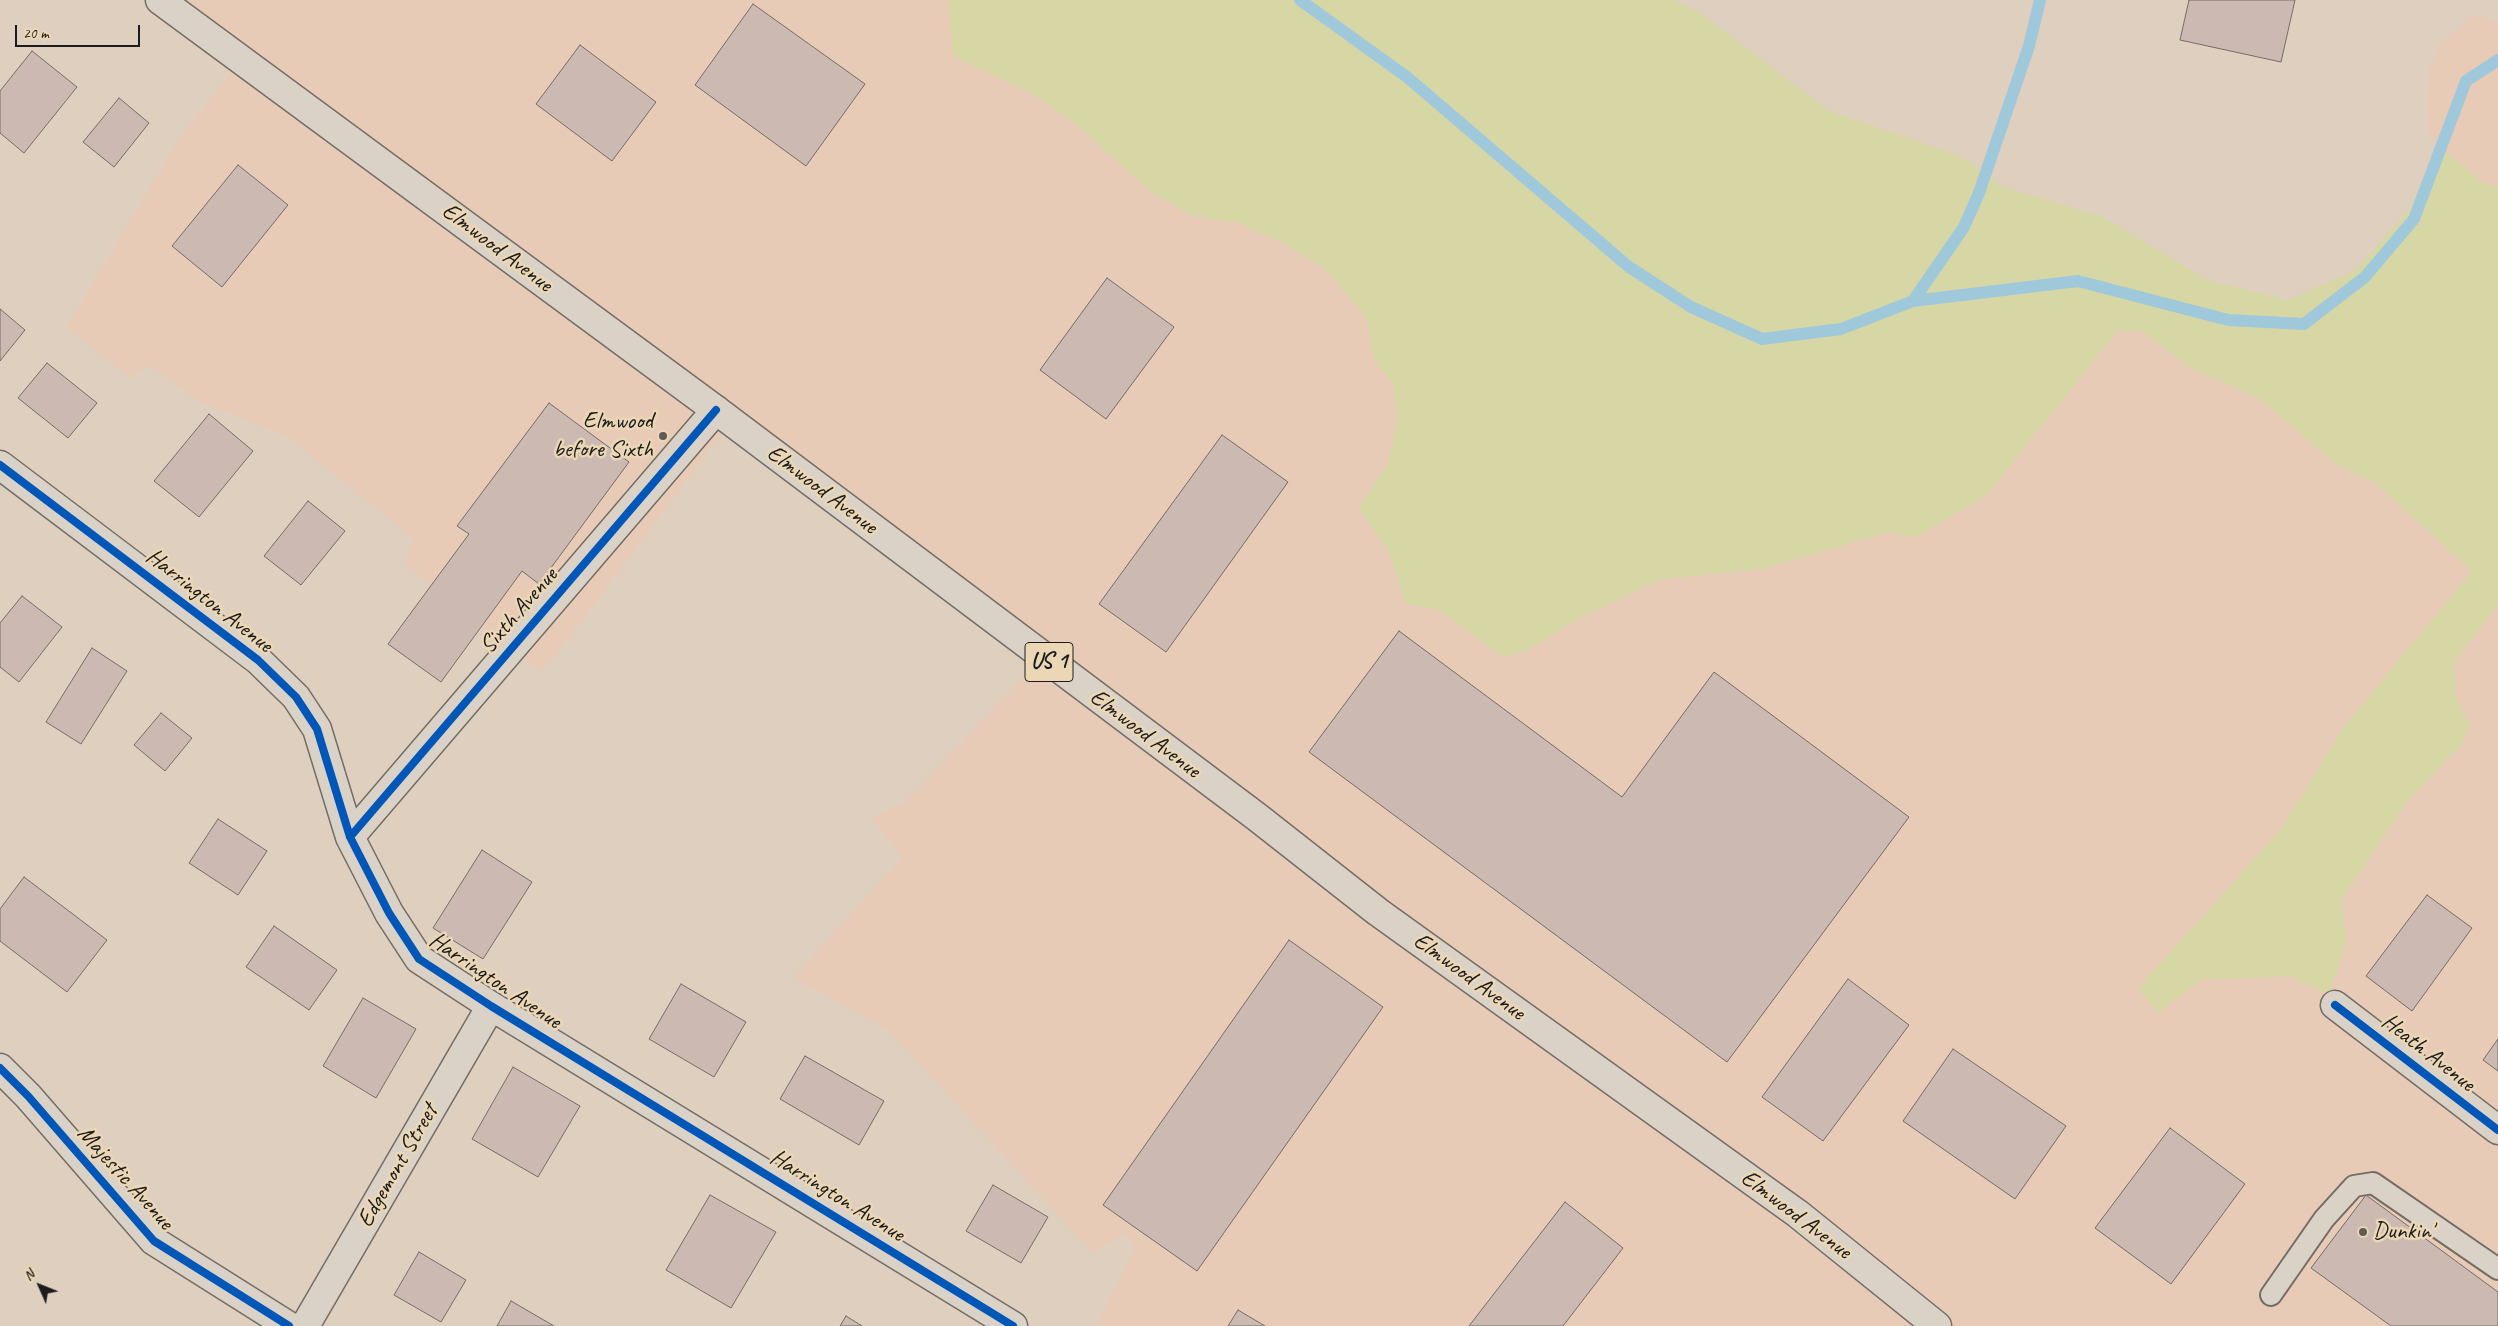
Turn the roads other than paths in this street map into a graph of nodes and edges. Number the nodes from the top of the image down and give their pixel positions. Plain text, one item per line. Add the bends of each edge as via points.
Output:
1 (160, 0) edge
2 (716, 410) junction
3 (0, 465) edge
4 (350, 836) junction
5 (2334, 1005) dead end
6 (491, 1006) junction
7 (0, 1068) edge
8 (2498, 1130) edge
9 (2498, 1269) edge
10 (2270, 1295) dead end
11 (289, 1326) edge
12 (305, 1326) edge
13 (1013, 1326) edge
14 (1937, 1326) edge

1 - 2 street, Elmwood Avenue / US 1
2 - 4 street, Sixth Avenue
2 - 14 street, Elmwood Avenue / US 1 via 1257,817 1378,912 1798,1214
3 - 4 street, Harrington Avenue via 258,660 296,697 318,729
4 - 6 street, Harrington Avenue via 389,913 419,959
5 - 8 street, Heath Avenue
6 - 12 street, Edgemont Street
6 - 13 street, Harrington Avenue
7 - 11 street, Majestic Avenue via 154,1241
9 - 10 lane via 2372,1183 2354,1186 2324,1219

